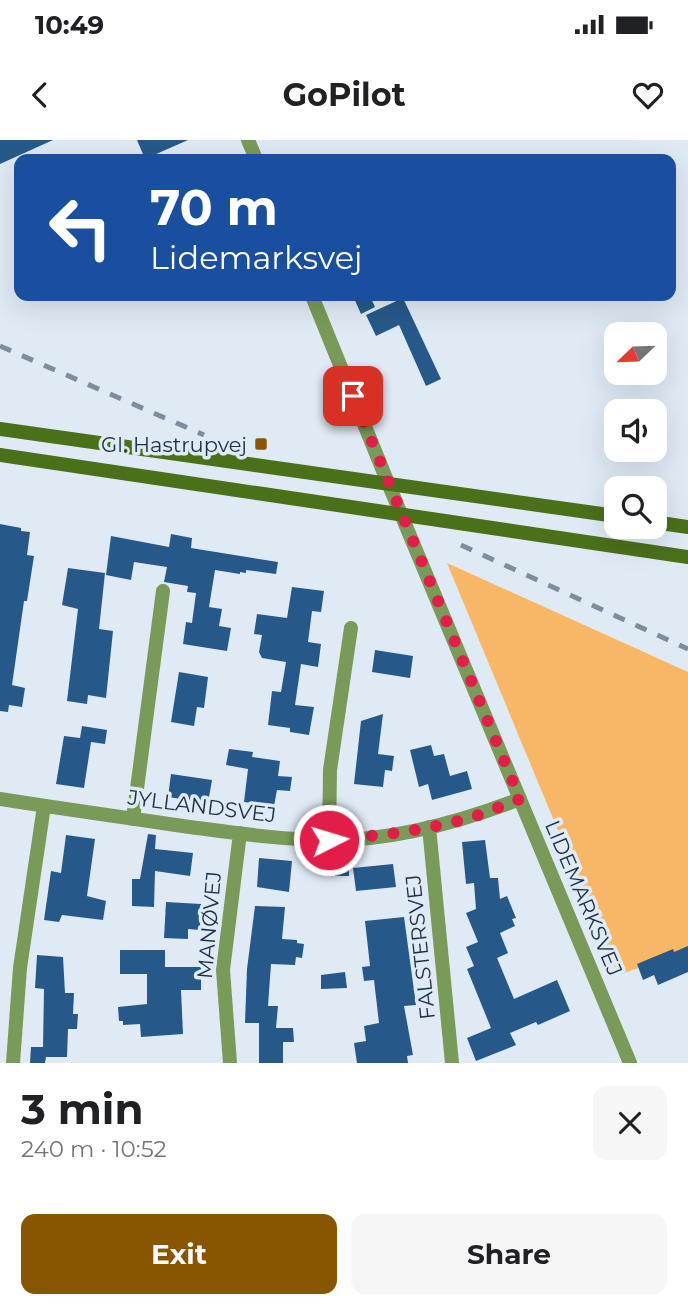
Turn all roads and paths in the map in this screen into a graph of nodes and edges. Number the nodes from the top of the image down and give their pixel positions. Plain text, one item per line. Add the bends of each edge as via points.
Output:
1 (314, 301) edge
2 (0, 429) edge
3 (0, 455) edge
4 (388, 483) junction
5 (604, 514) edge
6 (404, 516) junction
7 (667, 524) edge
8 (688, 527) edge
9 (688, 557) edge
10 (163, 591) dead end
11 (351, 628) dead end
12 (0, 799) edge
13 (520, 799) junction
14 (44, 806) junction
15 (133, 819) junction
16 (429, 827) junction
17 (240, 834) junction
18 (329, 840) junction
19 (13, 1063) edge
20 (230, 1063) edge
21 (452, 1063) edge
22 (630, 1063) edge

1 - 4 street, LIDEMARKSVEJ
2 - 4 main road
3 - 6 main road
4 - 5 main road
4 - 6 street, LIDEMARKSVEJ
6 - 9 main road
6 - 13 street, LIDEMARKSVEJ
7 - 8 main road
10 - 15 street
11 - 18 street via 330,770
12 - 14 street, JYLLANDSVEJ
13 - 16 street, JYLLANDSVEJ
13 - 22 street, LIDEMARKSVEJ
14 - 15 street, JYLLANDSVEJ
14 - 19 street via 20,968
15 - 17 street, JYLLANDSVEJ
16 - 18 street, JYLLANDSVEJ
16 - 21 street, FALSTERSVEJ
17 - 18 street, JYLLANDSVEJ
17 - 20 street, MANØVEJ via 223,970

